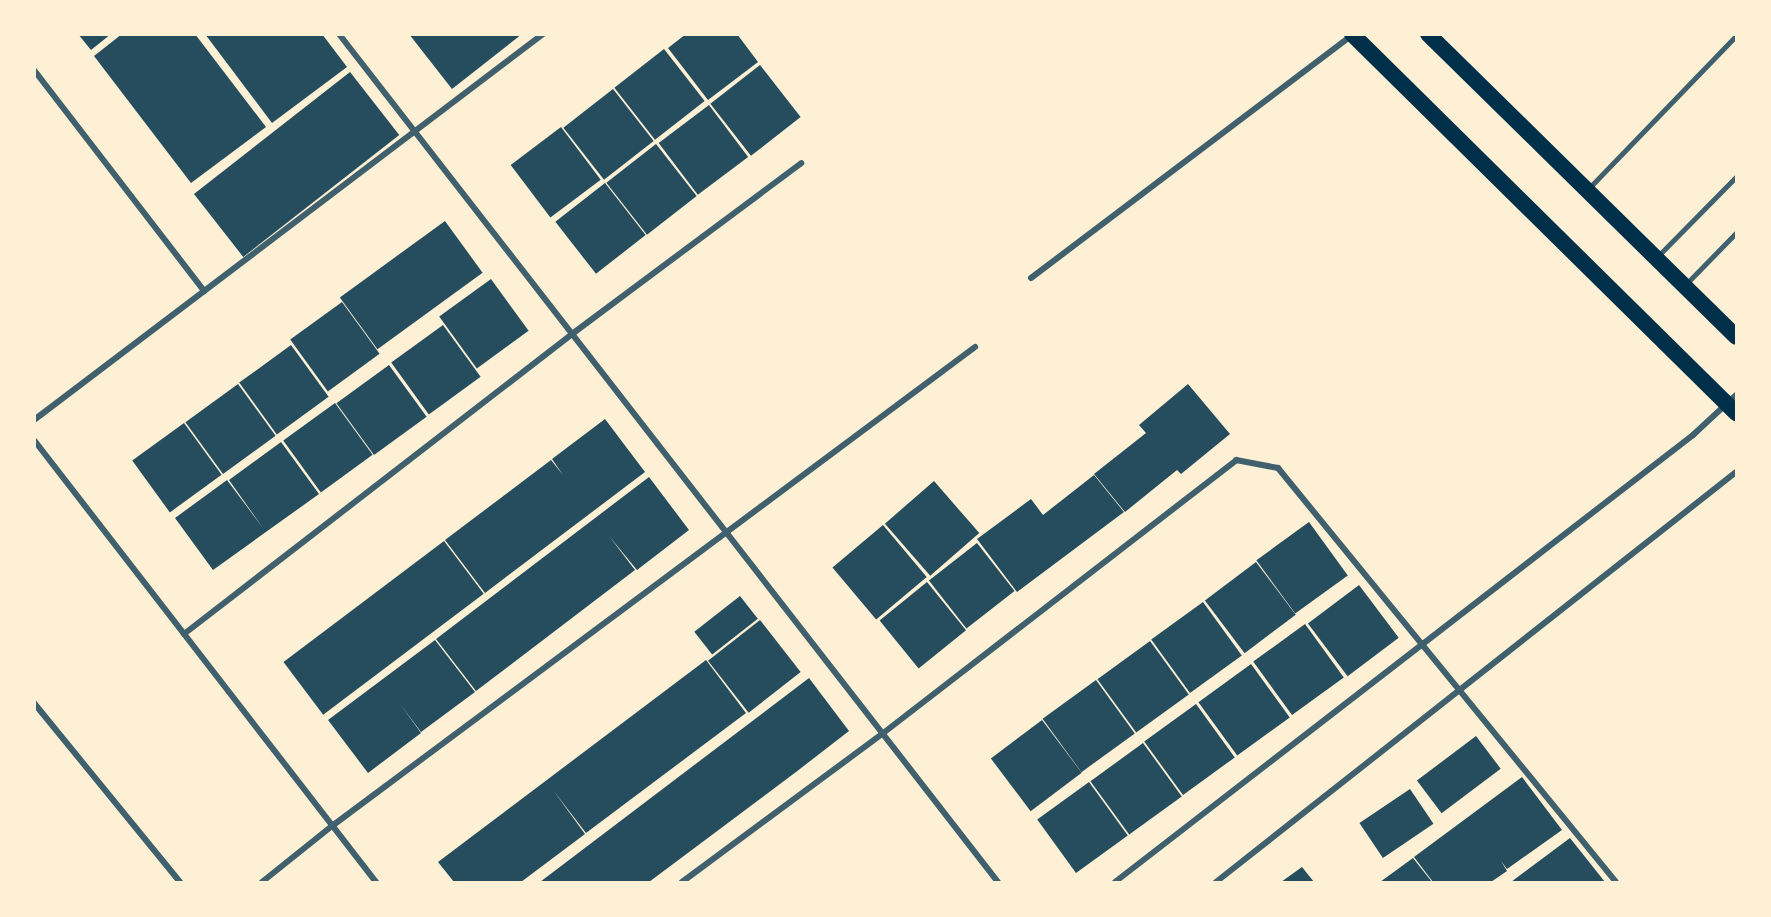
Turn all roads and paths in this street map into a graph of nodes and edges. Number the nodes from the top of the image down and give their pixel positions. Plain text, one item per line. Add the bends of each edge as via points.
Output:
1 (339, 34) edge
2 (543, 34) edge
3 (1428, 34) edge
4 (1352, 35) edge
5 (1737, 36) edge
6 (34, 70) edge
7 (414, 132) junction
8 (801, 164) dead end
9 (1737, 177) edge
10 (1587, 190) junction
11 (1737, 233) edge
12 (1656, 258) junction
13 (1031, 278) dead end
14 (1684, 286) junction
15 (204, 291) junction
16 (572, 334) junction
17 (1736, 336) edge
18 (975, 347) dead end
19 (1733, 404) edge
20 (34, 420) edge
21 (34, 440) edge
22 (1737, 472) edge
23 (726, 532) junction
24 (184, 634) junction
25 (1422, 644) junction
26 (1460, 691) junction
27 (34, 703) edge
28 (882, 734) junction
29 (332, 826) junction
30 (180, 882) edge
31 (262, 882) edge
32 (376, 882) edge
33 (682, 882) edge
34 (998, 882) edge
35 (1115, 882) edge
36 (1216, 882) edge
37 (1616, 882) edge

1 - 7 street
2 - 7 street
3 - 10 highway
4 - 13 street
4 - 19 highway
5 - 10 lane
6 - 15 street
7 - 15 street
7 - 16 street
8 - 16 street
9 - 12 lane
10 - 12 highway
11 - 14 lane
12 - 14 highway
14 - 17 highway
15 - 20 street
16 - 23 street
16 - 24 street
18 - 23 street
19 - 25 street
21 - 24 street
22 - 26 street
23 - 28 street
23 - 29 street
24 - 29 street
25 - 26 street
25 - 28 street via 1278,468 1236,460
25 - 35 street
26 - 36 street
26 - 37 street
27 - 30 street
28 - 33 street
28 - 34 street
29 - 31 street
29 - 32 street

